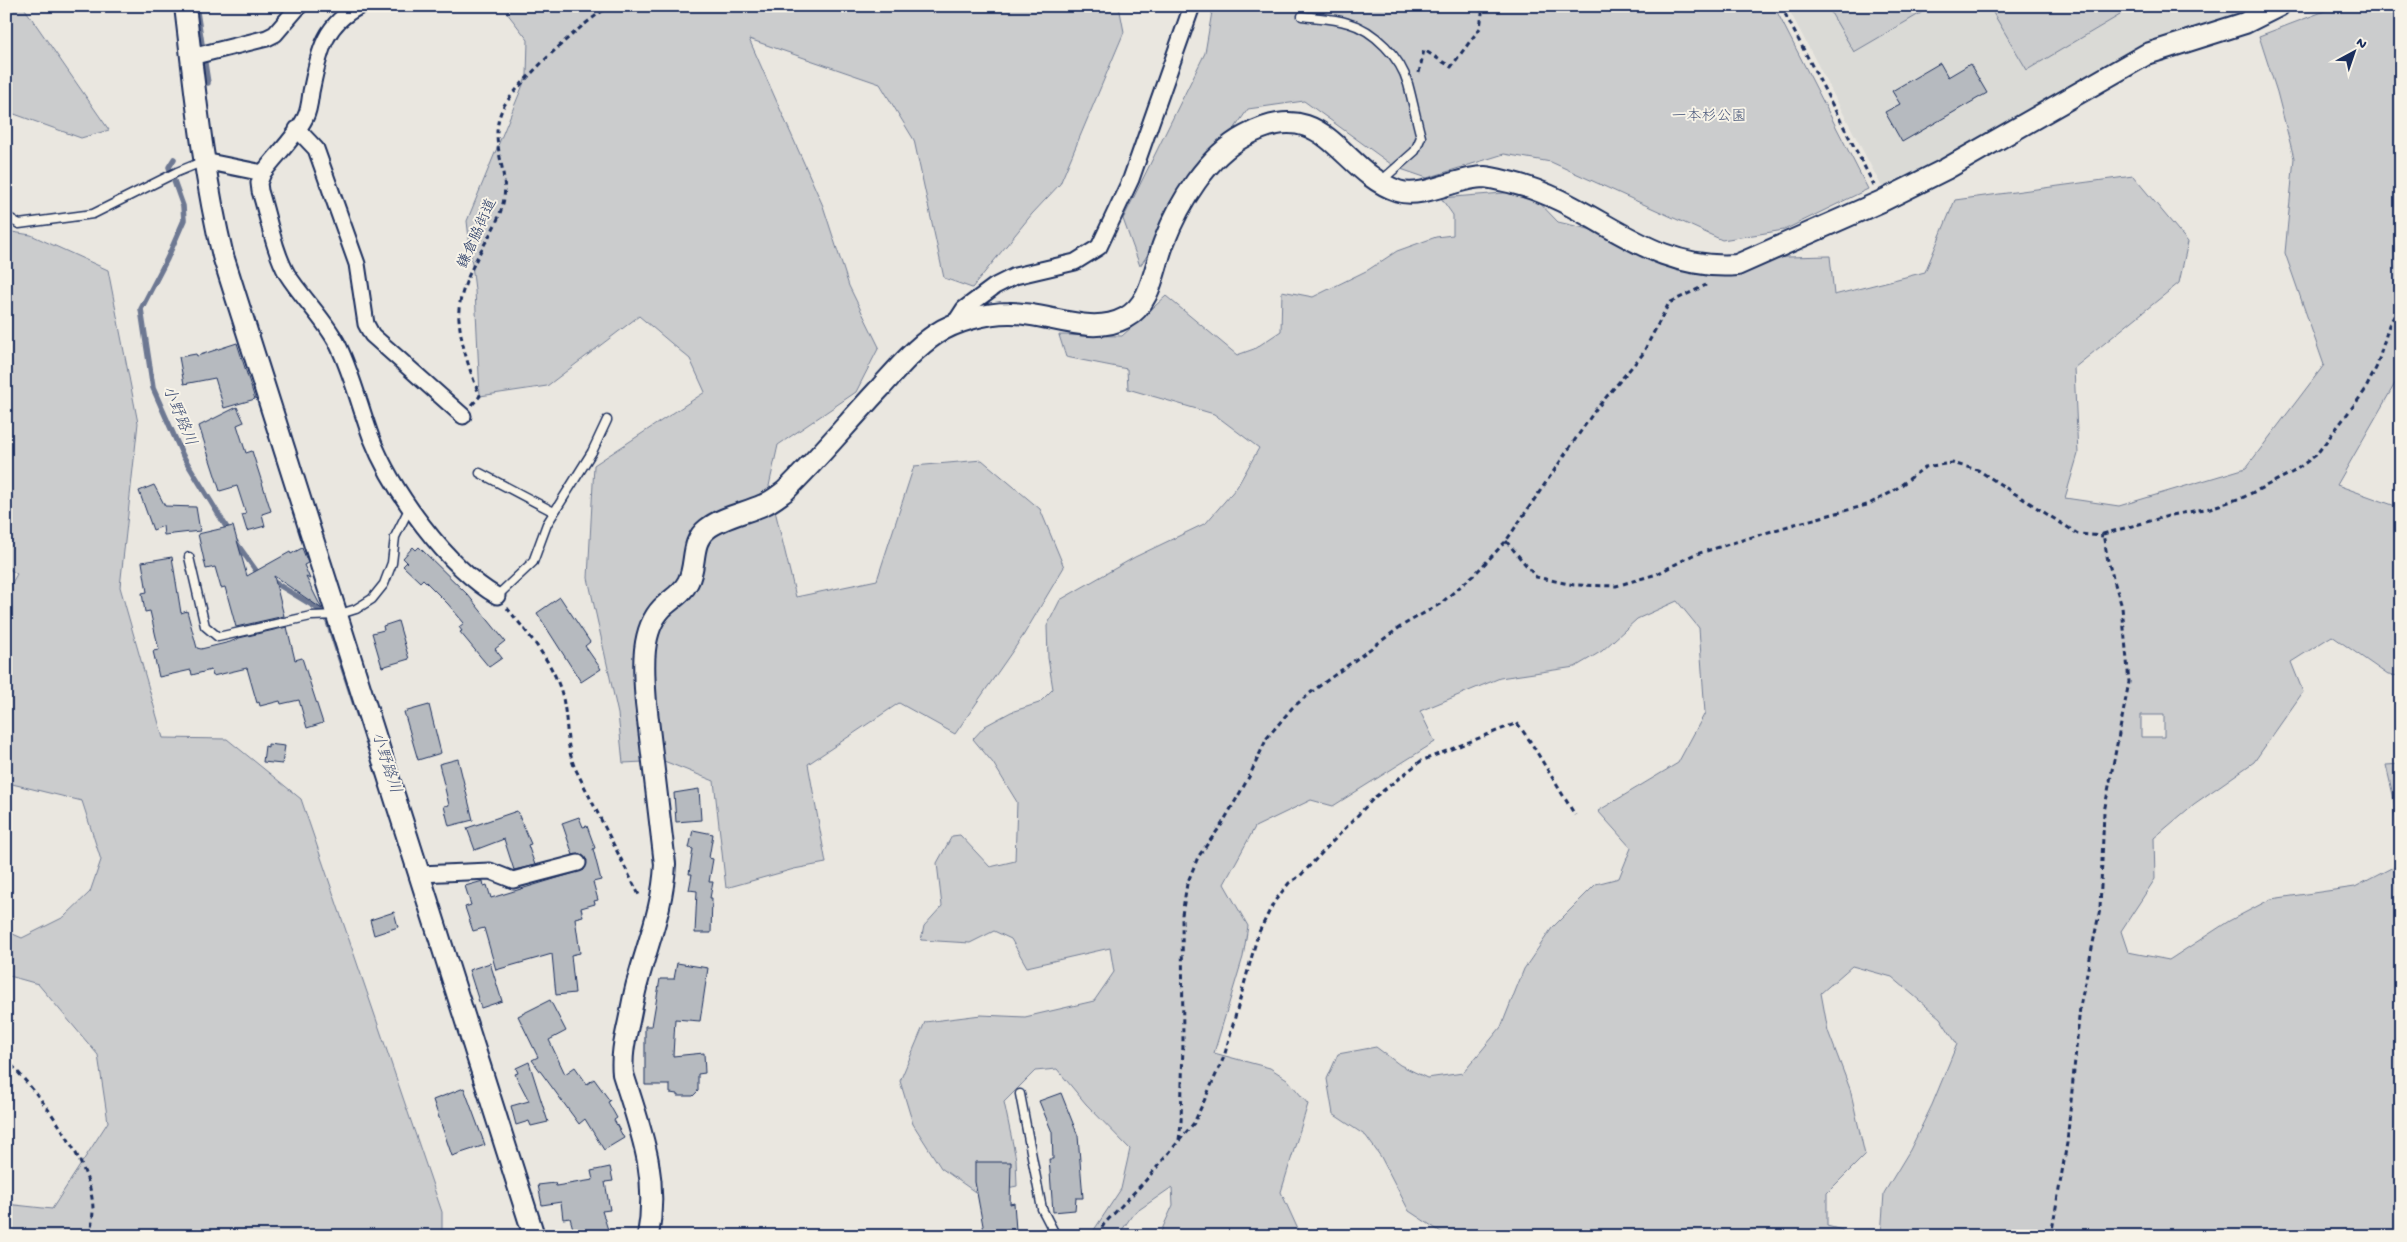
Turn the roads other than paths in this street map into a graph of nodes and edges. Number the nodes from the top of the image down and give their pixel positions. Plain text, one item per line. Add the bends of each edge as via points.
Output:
1 (184, 6) edge
2 (299, 6) edge
3 (360, 6) edge
4 (1192, 6) edge
5 (2279, 6) edge
6 (1302, 16) dead end
7 (191, 56) junction
8 (297, 129) junction
9 (204, 161) junction
10 (263, 173) junction
11 (1380, 182) junction
12 (6, 216) edge
13 (953, 326) junction
14 (463, 416) road end
15 (607, 420) dead end
16 (480, 473) dead end
17 (410, 507) junction
18 (554, 512) junction
19 (188, 557) dead end
20 (497, 596) joint
21 (337, 615) junction
22 (578, 863) dead end
23 (419, 874) junction
24 (1020, 1094) dead end
25 (534, 1236) edge
26 (648, 1236) edge
27 (1056, 1236) edge

1 - 7 main road
2 - 7 street via 275,34 267,38
3 - 8 street via 340,18 331,28 316,69 306,117
4 - 13 street via 1130,179 1099,247 1075,262 1015,276 995,286 964,309
5 - 11 main road via 2245,22 2147,54 1946,169 1737,265 1716,267 1666,257 1544,194 1518,184 1485,177 1407,193
6 - 11 lane via 1348,22 1368,32 1399,65 1408,83 1421,137 1415,151
7 - 9 main road
8 - 10 street
8 - 14 street via 316,149 357,264 366,324 372,335
9 - 10 street
9 - 12 lane via 93,214 19,224
9 - 21 main road via 223,256
10 - 17 street via 260,191 282,264 337,344 376,449
11 - 13 main road via 1311,128 1289,123 1256,131 1227,147 1199,177 1169,231 1144,300 1129,316 1112,324 1093,326 1010,313
13 - 26 main road via 934,335 909,357 785,491 765,504 707,529 698,539 688,582 678,596 662,608 648,631 644,678 665,864 657,922 638,979 622,1063 651,1172
15 - 18 lane via 592,452
16 - 18 lane
17 - 20 street via 448,556
17 - 21 lane via 395,537 392,563 384,584 372,599
18 - 20 lane via 533,562
19 - 21 lane via 205,626 218,637 311,616
21 - 23 main road
22 - 23 street via 513,880 490,871
23 - 25 main road
24 - 27 lane via 1042,1209

